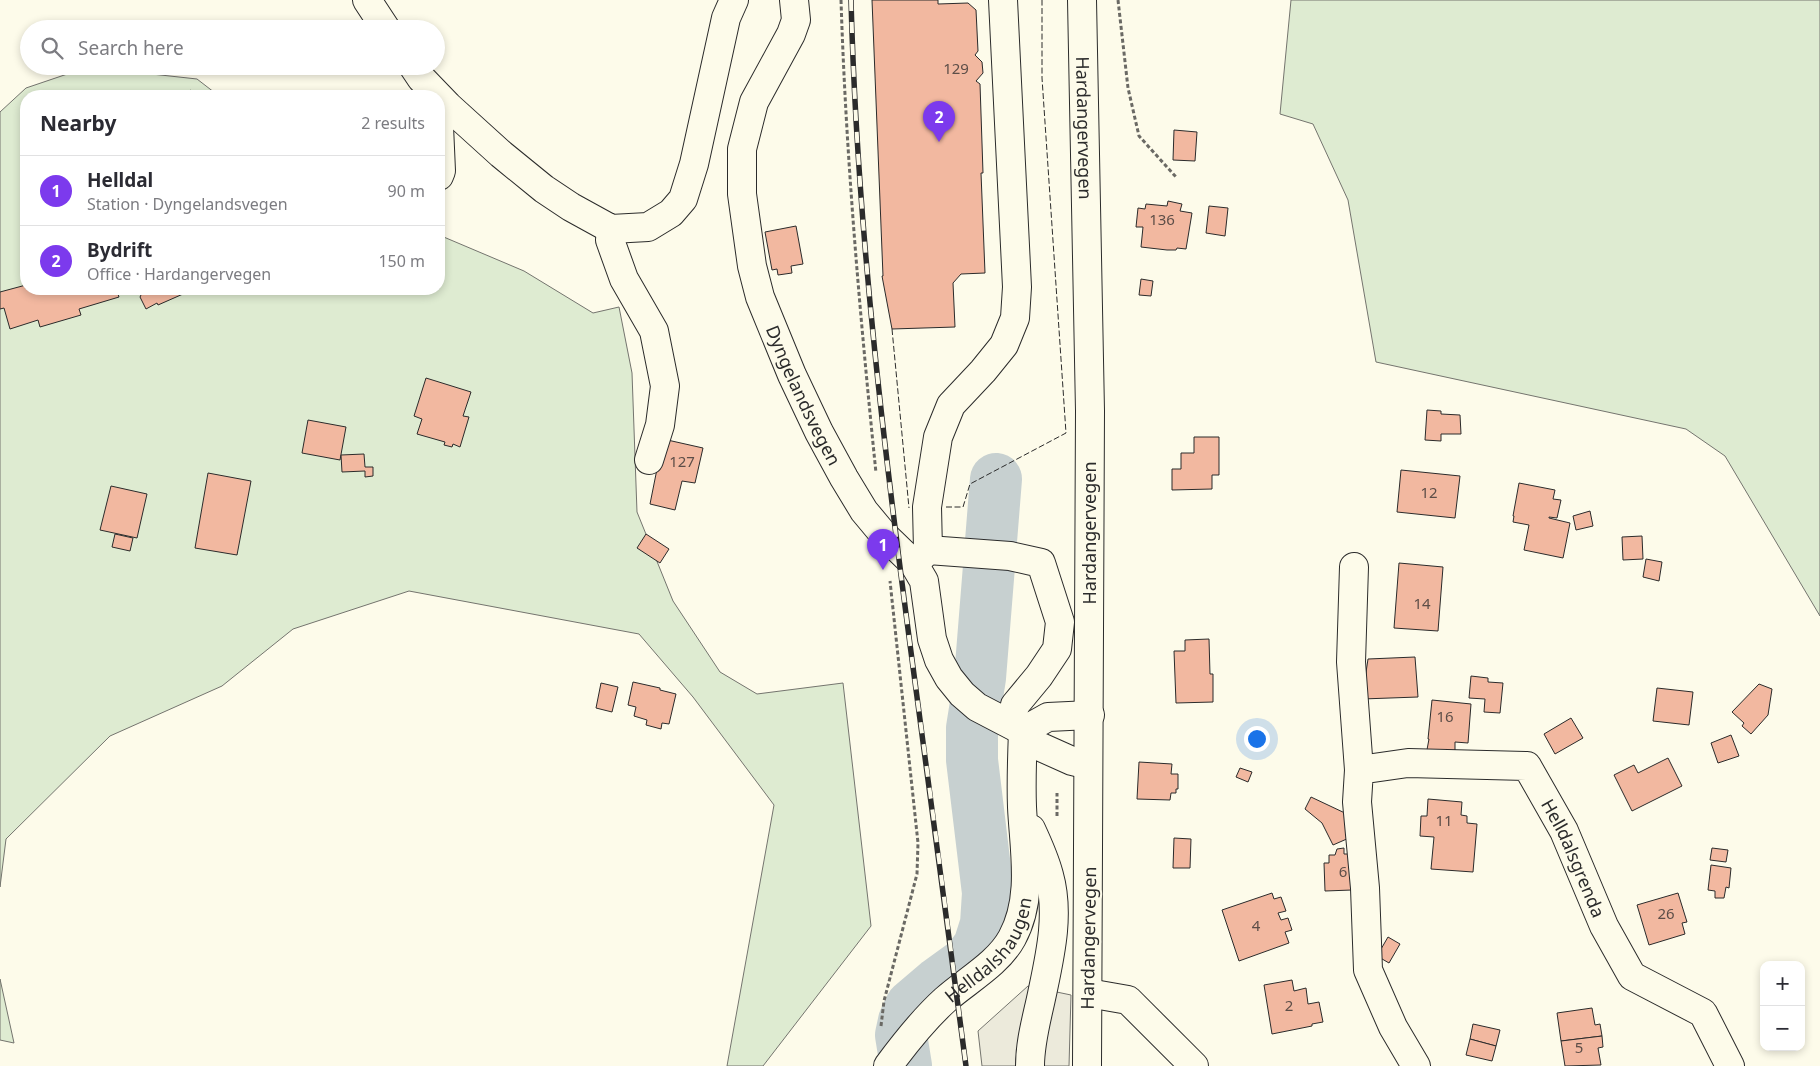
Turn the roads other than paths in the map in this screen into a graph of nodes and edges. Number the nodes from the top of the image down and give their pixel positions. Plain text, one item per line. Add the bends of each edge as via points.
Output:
1 (367, 0) edge
2 (734, 0) edge
3 (794, 0) edge
4 (1003, 0) edge
5 (1082, 0) edge
6 (380, 20) edge
7 (419, 75) edge
8 (428, 90) edge
9 (445, 118) edge
10 (611, 228) junction
11 (649, 460) dead end
12 (930, 555) junction
13 (1354, 566) dead end
14 (1090, 715) junction
15 (1011, 725) junction
16 (1088, 765) junction
17 (1359, 770) junction
18 (1022, 806) junction
19 (1088, 993) junction
20 (890, 1063) edge
21 (1030, 1066) edge
22 (1087, 1066) edge
23 (1194, 1066) edge
24 (1416, 1066) edge
25 (1730, 1066) edge

1 - 6 street
2 - 10 street via 726,18 694,164 683,199 672,213 648,227
3 - 12 street, Dyngelandsvegen via 796,20 754,102 742,149 742,194 752,266 760,297 792,375 819,432 864,511 884,535
4 - 12 street via 1017,287 1015,318 1004,345 951,405 938,437 927,507
5 - 14 street, Hardangervegen via 1090,411
7 - 8 street
9 - 10 street via 501,154 571,207
10 - 11 street via 610,240 624,280 654,331 664,386 660,425
12 - 15 street, Dyngelandsvegen via 924,581 932,639 940,660 962,694 977,707
12 - 15 street, Helldalshaugen via 1010,556 1041,563 1060,622 1057,649 1040,676 1015,705
13 - 17 street via 1352,662
14 - 15 street via 1048,717
14 - 16 street, Hardangervegen
15 - 16 street, Dyngelandsvegen via 1034,744
15 - 18 street, Helldalshaugen
16 - 19 street, Hardangervegen
17 - 24 street via 1357,802 1368,970
17 - 25 street, Helldalsgrenda via 1408,763 1527,766 1564,831 1604,926 1632,976 1703,1013
18 - 20 street, Helldalshaugen via 1027,878 1022,912 1012,938 989,966 946,999
18 - 21 street, Helldalshaugen via 1049,876 1054,920
19 - 22 street, Hardangervegen
19 - 23 street via 1128,1000

